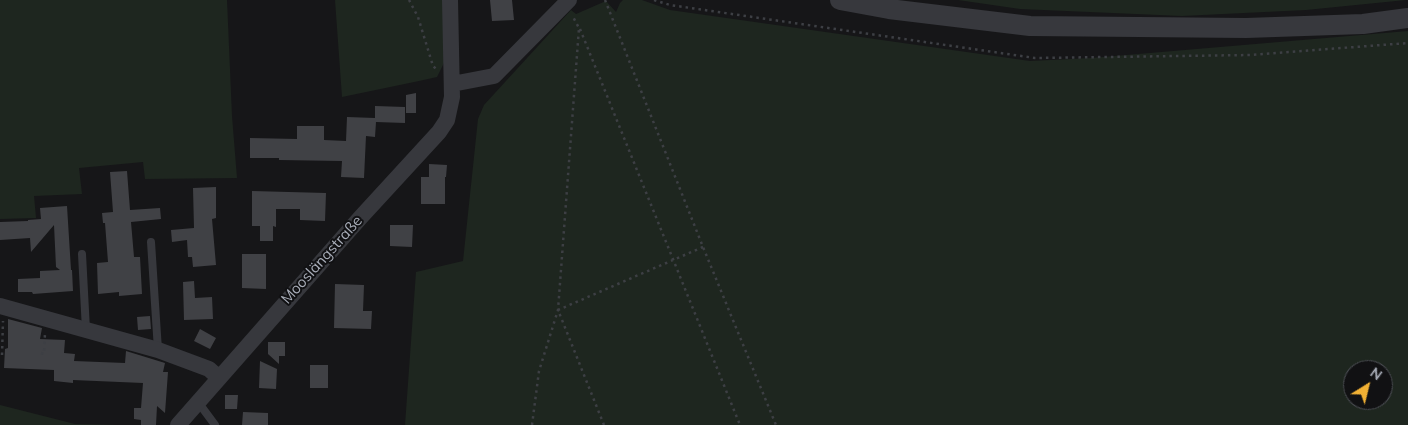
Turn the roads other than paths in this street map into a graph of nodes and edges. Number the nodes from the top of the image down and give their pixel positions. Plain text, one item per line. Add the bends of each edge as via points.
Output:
1 (450, 0) edge
2 (840, 0) edge
3 (568, 2) edge
4 (1408, 18) edge
5 (452, 84) junction
6 (151, 242) dead end
7 (82, 254) dead end
8 (2, 307) edge
9 (86, 330) junction
10 (158, 350) junction
11 (219, 378) junction
12 (198, 402) junction
13 (178, 425) edge
14 (215, 425) edge

1 - 5 street, Mooslängstraße
2 - 4 street via 1030,26 1246,28 1363,24
3 - 5 street via 494,76
5 - 11 street, Mooslängstraße via 447,120 439,132
6 - 10 lane
7 - 9 lane
8 - 9 street
9 - 10 street
10 - 11 street via 209,369
11 - 12 street, Mooslängstraße
12 - 13 street, Mooslängstraße
12 - 14 lane

